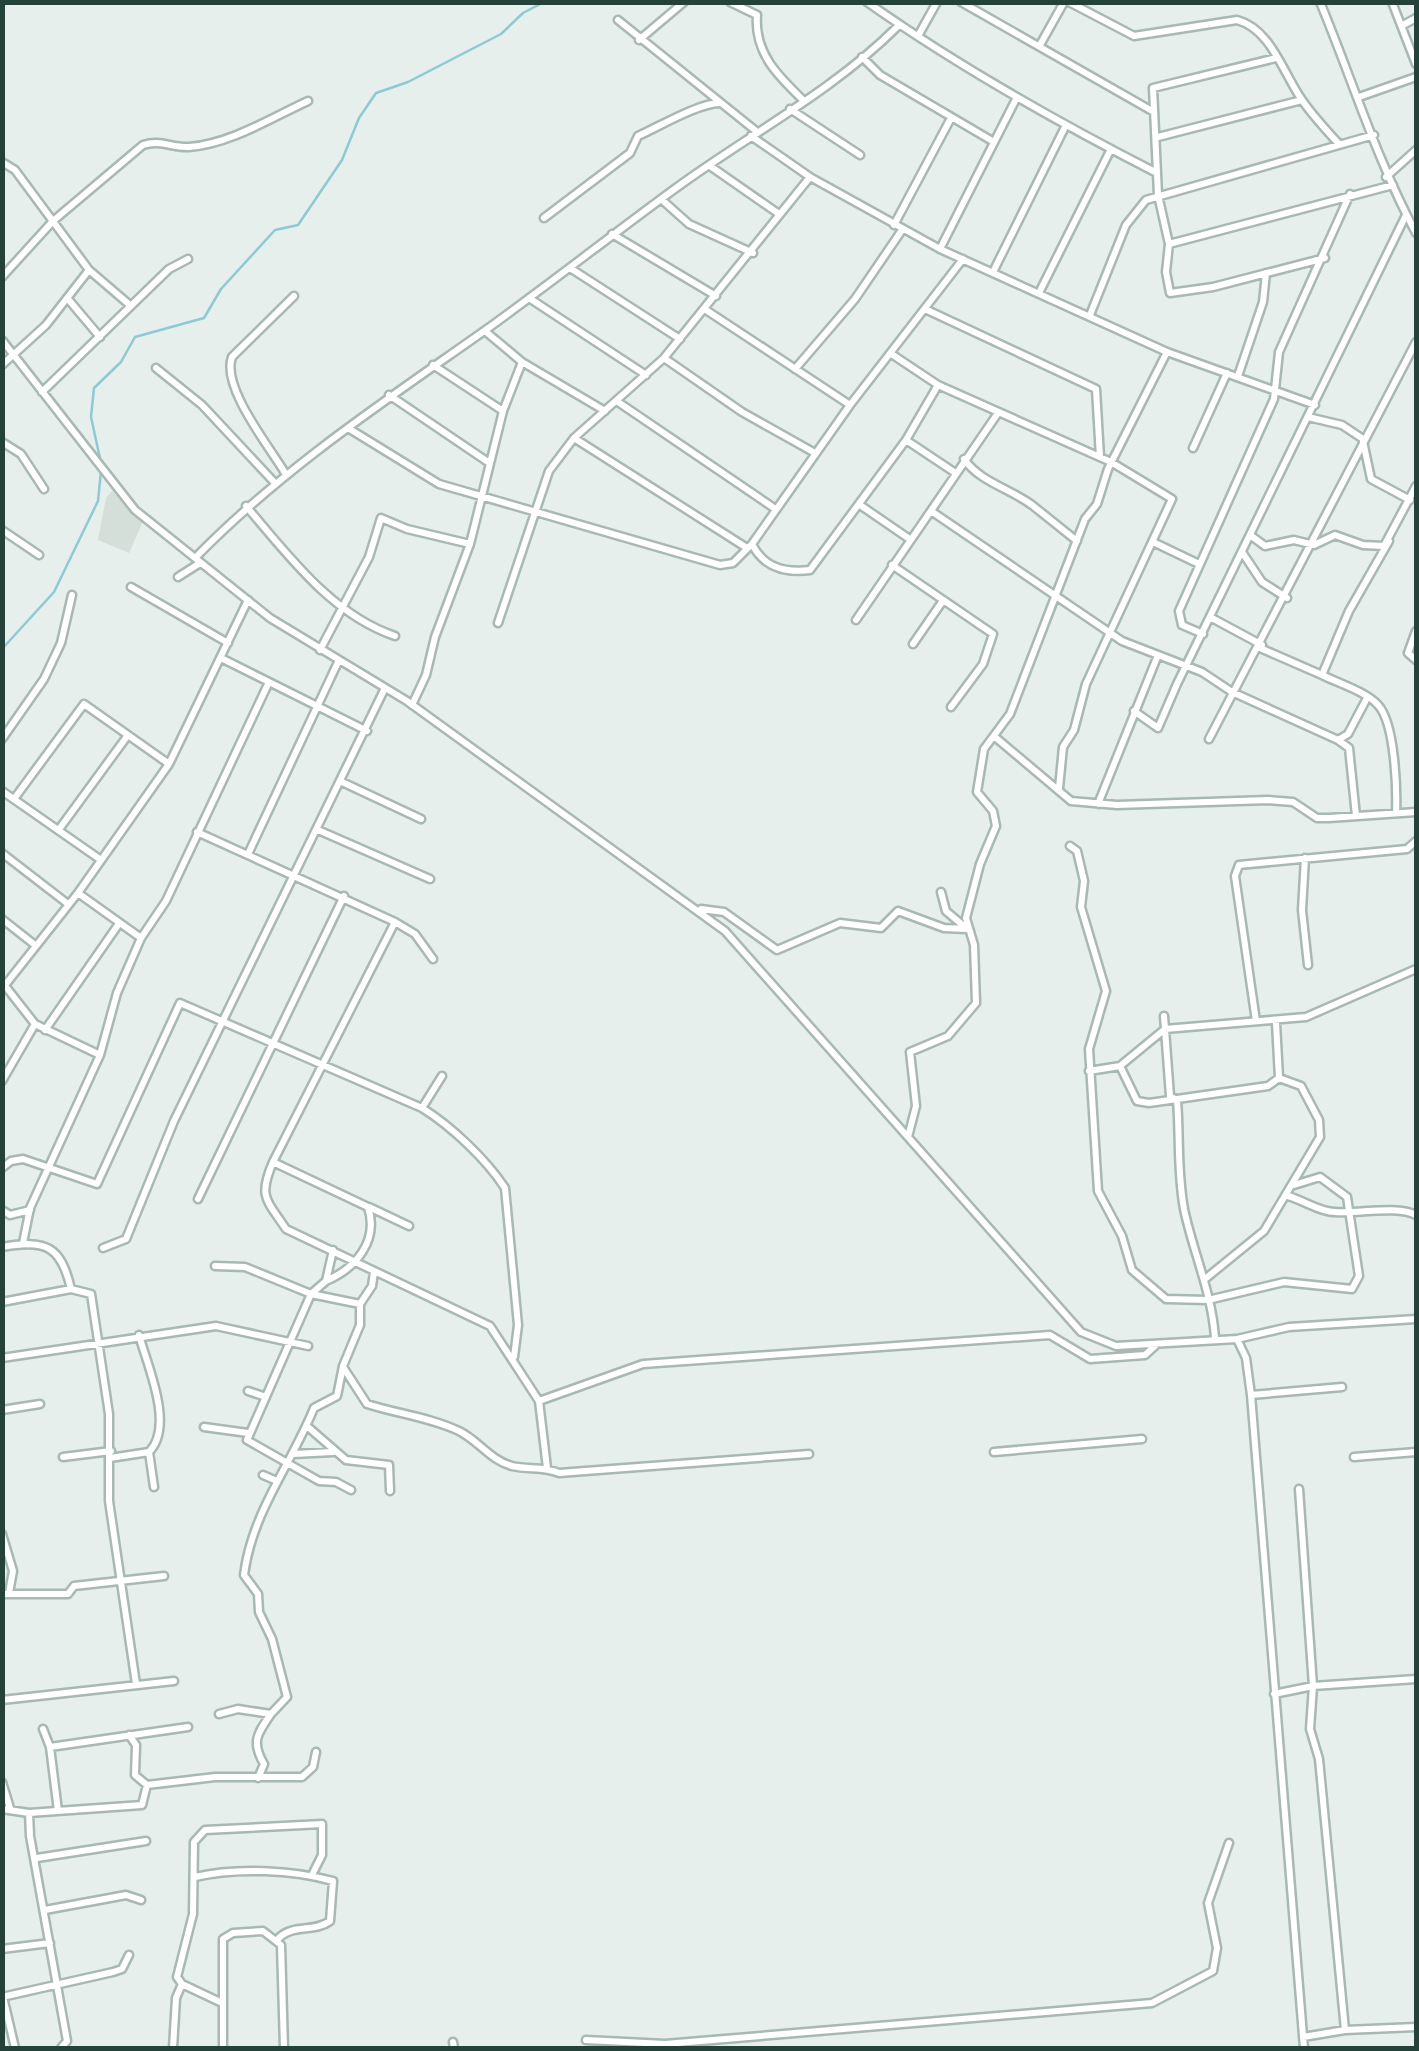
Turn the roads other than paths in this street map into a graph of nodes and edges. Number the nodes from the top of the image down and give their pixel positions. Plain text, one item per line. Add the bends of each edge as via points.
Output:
1 (684, 2) edge
2 (730, 2) edge
3 (866, 2) edge
4 (937, 2) edge
5 (961, 2) edge
6 (1066, 2) edge
7 (1320, 2) edge
8 (1392, 2) edge
9 (1416, 18) edge
10 (618, 20) dead end
11 (1403, 25) junction
12 (897, 27) junction
13 (918, 36) junction
14 (640, 40) junction
15 (1040, 45) junction
16 (862, 58) junction
17 (1276, 58) junction
18 (1416, 64) edge
19 (1416, 77) edge
20 (1017, 97) junction
21 (1359, 97) junction
22 (803, 100) junction
23 (1302, 100) junction
24 (308, 101) dead end
25 (720, 102) junction
26 (790, 109) junction
27 (1154, 112) junction
28 (951, 118) junction
29 (1066, 125) junction
30 (753, 134) junction
31 (1374, 135) junction
32 (1158, 137) junction
33 (994, 142) junction
34 (1339, 144) junction
35 (1110, 149) junction
36 (1416, 150) edge
37 (860, 155) dead end
38 (2, 162) edge
39 (710, 166) junction
40 (1157, 173) junction
41 (810, 177) junction
42 (1386, 177) junction
43 (1394, 184) junction
44 (1350, 194) junction
45 (1158, 195) junction
46 (661, 199) junction
47 (779, 214) junction
48 (1406, 214) junction
49 (544, 218) dead end
50 (53, 221) junction
51 (894, 224) junction
52 (902, 230) junction
53 (1416, 233) edge
54 (612, 234) junction
55 (1169, 244) junction
56 (940, 249) junction
57 (752, 253) junction
58 (1325, 258) junction
59 (188, 259) dead end
60 (963, 260) junction
61 (570, 268) junction
62 (89, 270) junction
63 (993, 272) junction
64 (1266, 272) junction
65 (2, 277) edge
66 (1040, 292) junction
67 (294, 296) dead end
68 (716, 296) junction
69 (529, 298) junction
70 (68, 299) junction
71 (131, 306) junction
72 (925, 309) junction
73 (706, 310) junction
74 (1090, 315) junction
75 (485, 331) junction
76 (100, 337) junction
77 (680, 338) junction
78 (2, 340) edge
79 (1416, 342) edge
80 (1168, 352) junction
81 (14, 355) junction
82 (892, 355) junction
83 (664, 358) junction
84 (522, 362) junction
85 (433, 364) junction
86 (2, 366) edge
87 (156, 368) dead end
88 (795, 368) junction
89 (1227, 373) junction
90 (646, 376) junction
91 (1238, 376) junction
92 (938, 385) junction
93 (42, 392) junction
94 (1275, 392) junction
95 (389, 395) junction
96 (618, 402) junction
97 (850, 405) junction
98 (1314, 405) junction
99 (503, 410) junction
100 (605, 411) junction
101 (998, 413) junction
102 (1308, 417) junction
103 (348, 428) junction
104 (574, 438) junction
105 (1363, 439) junction
106 (906, 440) junction
107 (2, 442) edge
108 (1193, 448) dead end
109 (816, 453) junction
110 (1100, 458) junction
111 (964, 459) junction
112 (488, 462) junction
113 (1112, 462) junction
114 (954, 472) junction
115 (286, 473) junction
116 (274, 482) junction
117 (1416, 486) edge
118 (44, 490) dead end
119 (479, 496) junction
120 (1410, 500) junction
121 (860, 505) junction
122 (246, 506) junction
123 (774, 508) junction
124 (533, 511) junction
125 (931, 511) junction
126 (2, 530) edge
127 (1250, 536) junction
128 (911, 540) junction
129 (1077, 541) junction
130 (1389, 541) junction
131 (1153, 542) junction
132 (470, 544) junction
133 (1314, 545) junction
134 (749, 546) junction
135 (1242, 552) junction
136 (39, 555) dead end
137 (197, 560) junction
138 (1200, 564) junction
139 (892, 565) junction
140 (178, 577) dead end
141 (131, 587) dead end
142 (1058, 594) junction
143 (72, 595) dead end
144 (1287, 598) junction
145 (248, 600) junction
146 (942, 602) junction
147 (344, 604) junction
148 (1210, 617) junction
149 (856, 620) dead end
150 (498, 623) dead end
151 (1416, 631) edge
152 (1110, 632) junction
153 (1202, 634) junction
154 (395, 636) dead end
155 (228, 643) junction
156 (913, 644) dead end
157 (1261, 647) junction
158 (320, 650) junction
159 (1158, 655) junction
160 (221, 658) junction
161 (339, 660) junction
162 (1416, 660) edge
163 (1188, 666) junction
164 (1322, 674) junction
165 (269, 682) junction
166 (384, 688) junction
167 (1232, 692) junction
168 (1367, 698) junction
169 (412, 705) junction
170 (317, 706) junction
171 (951, 707) dead end
172 (1134, 711) junction
173 (367, 730) junction
174 (128, 736) junction
175 (995, 737) junction
176 (2, 739) edge
177 (1210, 739) dead end
178 (1338, 740) junction
179 (169, 764) junction
180 (342, 782) junction
181 (1059, 788) junction
182 (2, 791) edge
183 (14, 799) junction
184 (1098, 804) junction
185 (1416, 812) edge
186 (1396, 814) junction
187 (1356, 816) junction
188 (421, 819) dead end
189 (60, 828) junction
190 (318, 830) junction
191 (197, 832) junction
192 (1416, 841) edge
193 (1070, 846) dead end
194 (248, 852) junction
195 (2, 854) edge
196 (1305, 858) junction
197 (101, 860) junction
198 (296, 874) junction
199 (430, 879) dead end
200 (941, 892) dead end
201 (78, 893) junction
202 (344, 896) junction
203 (68, 904) junction
204 (700, 909) junction
205 (2, 919) edge
206 (394, 922) junction
207 (118, 925) junction
208 (967, 929) junction
209 (141, 938) junction
210 (35, 945) junction
211 (433, 959) dead end
212 (1308, 965) dead end
213 (1416, 969) edge
214 (4, 987) edge
215 (1164, 1016) dead end
216 (221, 1021) junction
217 (1256, 1021) junction
218 (1276, 1022) junction
219 (34, 1024) junction
220 (1165, 1029) junction
221 (45, 1030) junction
222 (276, 1042) junction
223 (100, 1055) junction
224 (322, 1066) junction
225 (1120, 1066) junction
226 (1088, 1071) junction
227 (442, 1076) dead end
228 (1280, 1078) junction
229 (2, 1081) edge
230 (1177, 1100) junction
231 (422, 1108) junction
232 (908, 1138) junction
233 (273, 1162) junction
234 (2, 1168) edge
235 (49, 1168) junction
236 (1294, 1186) junction
237 (1288, 1196) junction
238 (198, 1199) dead end
239 (368, 1207) junction
240 (2, 1210) edge
241 (30, 1210) junction
242 (1352, 1210) junction
243 (1416, 1218) edge
244 (408, 1226) dead end
245 (23, 1244) junction
246 (2, 1247) edge
247 (103, 1248) dead end
248 (333, 1249) junction
249 (357, 1263) junction
250 (215, 1266) dead end
251 (374, 1272) junction
252 (1205, 1279) junction
253 (326, 1281) junction
254 (71, 1289) junction
255 (311, 1294) junction
256 (1208, 1300) junction
257 (2, 1302) edge
258 (360, 1304) junction
259 (1416, 1320) edge
260 (138, 1335) junction
261 (1215, 1338) junction
262 (1237, 1339) junction
263 (101, 1342) junction
264 (287, 1343) junction
265 (1157, 1344) junction
266 (308, 1346) dead end
267 (514, 1357) junction
268 (2, 1358) edge
269 (343, 1366) junction
270 (1342, 1387) dead end
271 (248, 1391) dead end
272 (1250, 1395) junction
273 (266, 1397) junction
274 (539, 1400) junction
275 (40, 1404) dead end
276 (2, 1410) edge
277 (307, 1426) junction
278 (204, 1427) dead end
279 (248, 1433) junction
280 (1142, 1439) dead end
281 (150, 1452) junction
282 (334, 1452) junction
283 (994, 1452) dead end
284 (1416, 1452) edge
285 (111, 1454) junction
286 (293, 1454) junction
287 (809, 1454) dead end
288 (1354, 1456) dead end
289 (63, 1458) dead end
290 (286, 1463) junction
291 (548, 1468) junction
292 (263, 1474) dead end
293 (277, 1481) junction
294 (154, 1487) dead end
295 (1299, 1488) dead end
296 (351, 1490) dead end
297 (390, 1491) dead end
298 (2, 1534) edge
299 (164, 1576) dead end
300 (124, 1580) junction
301 (6, 1593) edge
302 (1416, 1679) edge
303 (174, 1681) dead end
304 (136, 1684) junction
305 (1313, 1686) junction
306 (1274, 1694) junction
307 (2, 1700) edge
308 (219, 1714) dead end
309 (271, 1714) junction
310 (188, 1727) dead end
311 (43, 1729) dead end
312 (129, 1735) junction
313 (50, 1747) junction
314 (316, 1752) dead end
315 (257, 1779) junction
316 (2, 1782) edge
317 (147, 1786) junction
318 (6, 1809) edge
319 (58, 1812) junction
320 (29, 1813) junction
321 (146, 1840) dead end
322 (1229, 1844) dead end
323 (36, 1858) junction
324 (312, 1876) junction
325 (194, 1877) junction
326 (141, 1900) dead end
327 (45, 1910) junction
328 (277, 1940) junction
329 (50, 1943) junction
330 (2, 1949) edge
331 (129, 1955) dead end
332 (182, 1984) junction
333 (57, 1986) junction
334 (3, 1997) edge
335 (220, 2003) junction
336 (1416, 2028) edge
337 (1345, 2030) junction
338 (1303, 2037) junction
339 (586, 2040) dead end
340 (685, 2045) edge
341 (16, 2048) edge
342 (61, 2048) edge
343 (174, 2048) edge
344 (223, 2048) edge
345 (284, 2048) edge
346 (1304, 2048) edge

1 - 14 street
2 - 22 street via 756,16 769,67
3 - 12 street
4 - 13 street
5 - 15 street
6 - 15 street
6 - 17 street via 1134,36 1250,23
7 - 21 street
8 - 11 street
9 - 11 street
10 - 14 street
11 - 18 street
12 - 13 street
12 - 16 street
13 - 20 street
14 - 25 street
15 - 27 street
16 - 22 street
16 - 28 street
17 - 23 street
17 - 27 street via 1154,88
19 - 21 street
20 - 29 street
20 - 33 street
21 - 31 street
22 - 26 street
23 - 32 street
23 - 34 street
24 - 50 street via 229,138 187,147 156,140 142,145
25 - 30 street
25 - 49 street via 706,102 638,136 630,152
26 - 30 street
26 - 37 street
27 - 32 street
28 - 33 street
28 - 51 street
29 - 35 street
29 - 63 street
30 - 39 street
30 - 41 street
31 - 34 street
31 - 42 street
32 - 40 street
33 - 56 street
34 - 45 street
35 - 40 street
35 - 66 street
36 - 42 street
38 - 50 street
39 - 46 street
39 - 47 street
40 - 45 street
41 - 47 street
41 - 51 street
42 - 43 street
43 - 44 street
43 - 48 street
44 - 55 street
44 - 58 street
45 - 55 street
45 - 74 street via 1126,225
46 - 54 street
46 - 57 street via 690,224
47 - 57 street
48 - 53 street
48 - 98 street
50 - 62 street
50 - 65 street
51 - 52 street
52 - 56 street
52 - 88 street via 855,299
54 - 61 street
54 - 68 street
55 - 64 street via 1170,293
56 - 60 street
57 - 68 street
58 - 64 street
58 - 94 street via 1279,352
59 - 71 street via 169,268
60 - 63 street
60 - 72 street
61 - 69 street
61 - 77 street
62 - 70 street
62 - 71 street
63 - 66 street
64 - 91 street
66 - 74 street
67 - 115 street via 228,368 234,391
68 - 73 street
69 - 75 street
69 - 90 street
70 - 76 street
70 - 81 street
71 - 76 street
72 - 82 street
72 - 110 street via 1096,389
73 - 77 street
73 - 88 street
74 - 80 street
75 - 84 street
75 - 85 street
76 - 93 street
77 - 83 street
78 - 81 street
79 - 105 street
80 - 89 street
80 - 113 street
81 - 86 street
81 - 93 street
82 - 92 street
82 - 97 street
83 - 90 street
83 - 109 street
84 - 99 street
84 - 100 street
85 - 95 street
85 - 99 street
87 - 116 street via 202,405
88 - 97 street
89 - 91 street
89 - 108 street
90 - 96 street
91 - 94 street
92 - 101 street
92 - 106 street
93 - 137 street via 135,510
94 - 98 street
94 - 138 street
95 - 103 street
95 - 112 street
96 - 100 street
96 - 123 street
97 - 109 street
98 - 102 street
99 - 112 street
100 - 104 street
101 - 110 street
101 - 111 street
102 - 105 street via 1342,425
102 - 127 street
103 - 115 street
103 - 119 street via 439,484
104 - 124 street via 549,471
104 - 134 street
105 - 120 street via 1371,479
105 - 133 street
106 - 114 street
106 - 121 street
107 - 118 street via 21,454
109 - 123 street
110 - 113 street
111 - 114 street
111 - 129 street via 975,475
112 - 119 street
113 - 129 street
113 - 131 street via 1172,499
114 - 125 street
115 - 116 street
116 - 122 street
117 - 120 street
119 - 124 street
119 - 132 street
120 - 130 street
121 - 128 street
121 - 134 street via 806,571 764,564
122 - 137 street
122 - 147 street via 314,584
123 - 134 street
124 - 134 street via 720,565 733,564
124 - 150 street
125 - 128 street
125 - 142 street
126 - 136 street
127 - 133 street via 1261,545
127 - 135 street
128 - 139 street
129 - 142 street
130 - 133 street via 1363,545 1336,536
130 - 164 street via 1348,611
131 - 138 street
131 - 152 street
132 - 147 street via 381,518
132 - 169 street
133 - 144 street
135 - 144 street via 1262,582
135 - 148 street
137 - 140 street
137 - 145 street
138 - 153 street via 1178,620
139 - 146 street
139 - 149 street
141 - 155 street
142 - 152 street
142 - 175 street
143 - 176 street via 44,679
144 - 157 street
145 - 155 street
145 - 158 street
146 - 156 street
146 - 171 street via 993,634 983,664
147 - 154 street via 352,616
147 - 158 street
148 - 153 street
148 - 157 street
151 - 162 street via 1408,653
152 - 159 street
152 - 181 street via 1063,748
153 - 163 street
155 - 160 street
157 - 164 street
157 - 167 street
158 - 161 street
159 - 163 street
159 - 172 street
160 - 165 street
160 - 179 street
161 - 166 street
161 - 170 street
163 - 167 street
163 - 172 street via 1158,728
164 - 168 street
165 - 170 street
165 - 191 street
166 - 169 street
166 - 173 street
167 - 177 street
167 - 178 street
168 - 178 street
168 - 186 street via 1378,703 1388,723
169 - 204 street
170 - 173 street
170 - 194 street
172 - 184 street
173 - 180 street
174 - 179 street
174 - 183 street via 84,704
174 - 189 street
175 - 181 street
175 - 208 street via 984,749 978,792 994,811 996,830 980,864
178 - 187 street via 1348,748
179 - 197 street
180 - 188 street
180 - 190 street
181 - 184 street via 1071,801
182 - 183 street
183 - 189 street
184 - 187 street via 1268,800 1294,802 1317,818
185 - 186 street
186 - 187 street
189 - 197 street
190 - 198 street
190 - 199 street
191 - 194 street
191 - 209 street
192 - 196 street via 1407,849
193 - 226 street via 1077,851 1084,880 1080,907 1106,991
194 - 198 street
195 - 203 street
196 - 212 street
196 - 217 street via 1239,865 1235,876
197 - 201 street
198 - 202 street
198 - 216 street
200 - 208 street via 946,910
201 - 203 street
201 - 207 street
202 - 206 street
202 - 222 street
203 - 210 street
204 - 208 street via 724,912 777,950 846,922 876,930 898,911
204 - 232 street via 752,958
205 - 210 street
206 - 211 street via 414,934
206 - 224 street
207 - 209 street
207 - 221 street
208 - 232 street via 974,938 976,1003 948,1036 910,1052 916,1098
209 - 223 street
210 - 214 street
213 - 218 street via 1306,1017
214 - 219 street
215 - 220 street
216 - 222 street
216 - 235 street via 180,1003 97,1184
216 - 247 street via 126,1239
217 - 218 street
217 - 220 street
218 - 228 street
219 - 221 street
219 - 229 street
220 - 225 street
220 - 230 street via 1170,1096
221 - 223 street
222 - 224 street
222 - 238 street
223 - 235 street
224 - 231 street
224 - 233 street
225 - 226 street
225 - 230 street via 1137,1101
226 - 256 street via 1098,1191 1132,1270 1166,1299
227 - 231 street
228 - 230 street via 1268,1086
228 - 236 street via 1301,1086 1320,1126
230 - 252 street via 1184,1207
231 - 267 street via 452,1128 505,1188 518,1325
232 - 265 street via 1081,1332 1116,1346
233 - 239 street
233 - 248 street via 262,1187 286,1229
234 - 235 street via 23,1159
235 - 241 street
236 - 237 street
236 - 242 street via 1326,1178
237 - 242 street via 1336,1213
237 - 252 street via 1264,1232
239 - 244 street
239 - 249 street via 373,1227
240 - 241 street
241 - 245 street
242 - 243 street via 1370,1215 1405,1209
242 - 256 street via 1359,1282 1352,1289 1284,1282
245 - 246 street
245 - 254 street via 60,1255
248 - 249 street
248 - 253 street
249 - 251 street
249 - 253 street
250 - 255 street via 258,1270
251 - 258 street
251 - 267 street via 490,1326
252 - 256 street
253 - 255 street
254 - 257 street
254 - 263 street via 92,1294
255 - 258 street
255 - 264 street
256 - 261 street
258 - 269 street via 360,1324
259 - 262 street via 1289,1328
260 - 263 street
260 - 264 street via 216,1326
260 - 281 street via 157,1401 158,1440
261 - 262 street
261 - 265 street
262 - 272 street
263 - 268 street
263 - 285 street
264 - 266 street
264 - 273 street
265 - 274 street via 1144,1356 1090,1359 1050,1334 643,1364
267 - 274 street
269 - 277 street via 336,1396 314,1408
269 - 291 street via 367,1404 435,1420 513,1466
270 - 272 street
271 - 273 street
272 - 306 street
273 - 279 street
274 - 291 street
275 - 276 street
277 - 282 street
277 - 286 street
278 - 279 street
279 - 290 street via 249,1444
280 - 283 street
281 - 285 street
281 - 294 street
282 - 286 street
282 - 297 street via 388,1465
284 - 288 street
285 - 289 street
285 - 300 street via 109,1501
286 - 290 street
287 - 291 street via 559,1474
290 - 293 street
290 - 296 street
292 - 293 street
293 - 309 street via 248,1540 244,1574 258,1594 287,1697
295 - 305 street
298 - 301 street via 13,1571
299 - 300 street
300 - 301 street via 74,1586 68,1594
300 - 304 street
302 - 305 street
303 - 304 street
304 - 307 street
305 - 306 street
305 - 337 street via 1310,1729 1319,1759
306 - 338 street
308 - 309 street
309 - 315 street via 256,1735 254,1748 264,1764
310 - 312 street
311 - 313 street
312 - 313 street
312 - 317 street via 136,1745 135,1774
313 - 319 street
314 - 315 street via 302,1777
315 - 317 street
316 - 318 street
317 - 319 street via 142,1805
318 - 320 street
319 - 320 street
320 - 323 street
321 - 323 street
322 - 340 street via 1208,1903 1217,1948 1213,1971 1152,2003
323 - 327 street
324 - 325 street via 218,1871
324 - 325 street via 322,1855 322,1824 205,1830 194,1842
324 - 328 street via 333,1881 330,1921
325 - 332 street via 193,1914 177,1977
326 - 327 street via 126,1895
327 - 329 street
328 - 335 street via 263,1931 223,1938
328 - 345 street
329 - 330 street
329 - 333 street
331 - 333 street via 122,1968
332 - 335 street
332 - 343 street
333 - 334 street
333 - 342 street via 67,2041
334 - 341 street
335 - 344 street
336 - 337 street
337 - 338 street
338 - 346 street
339 - 340 street

